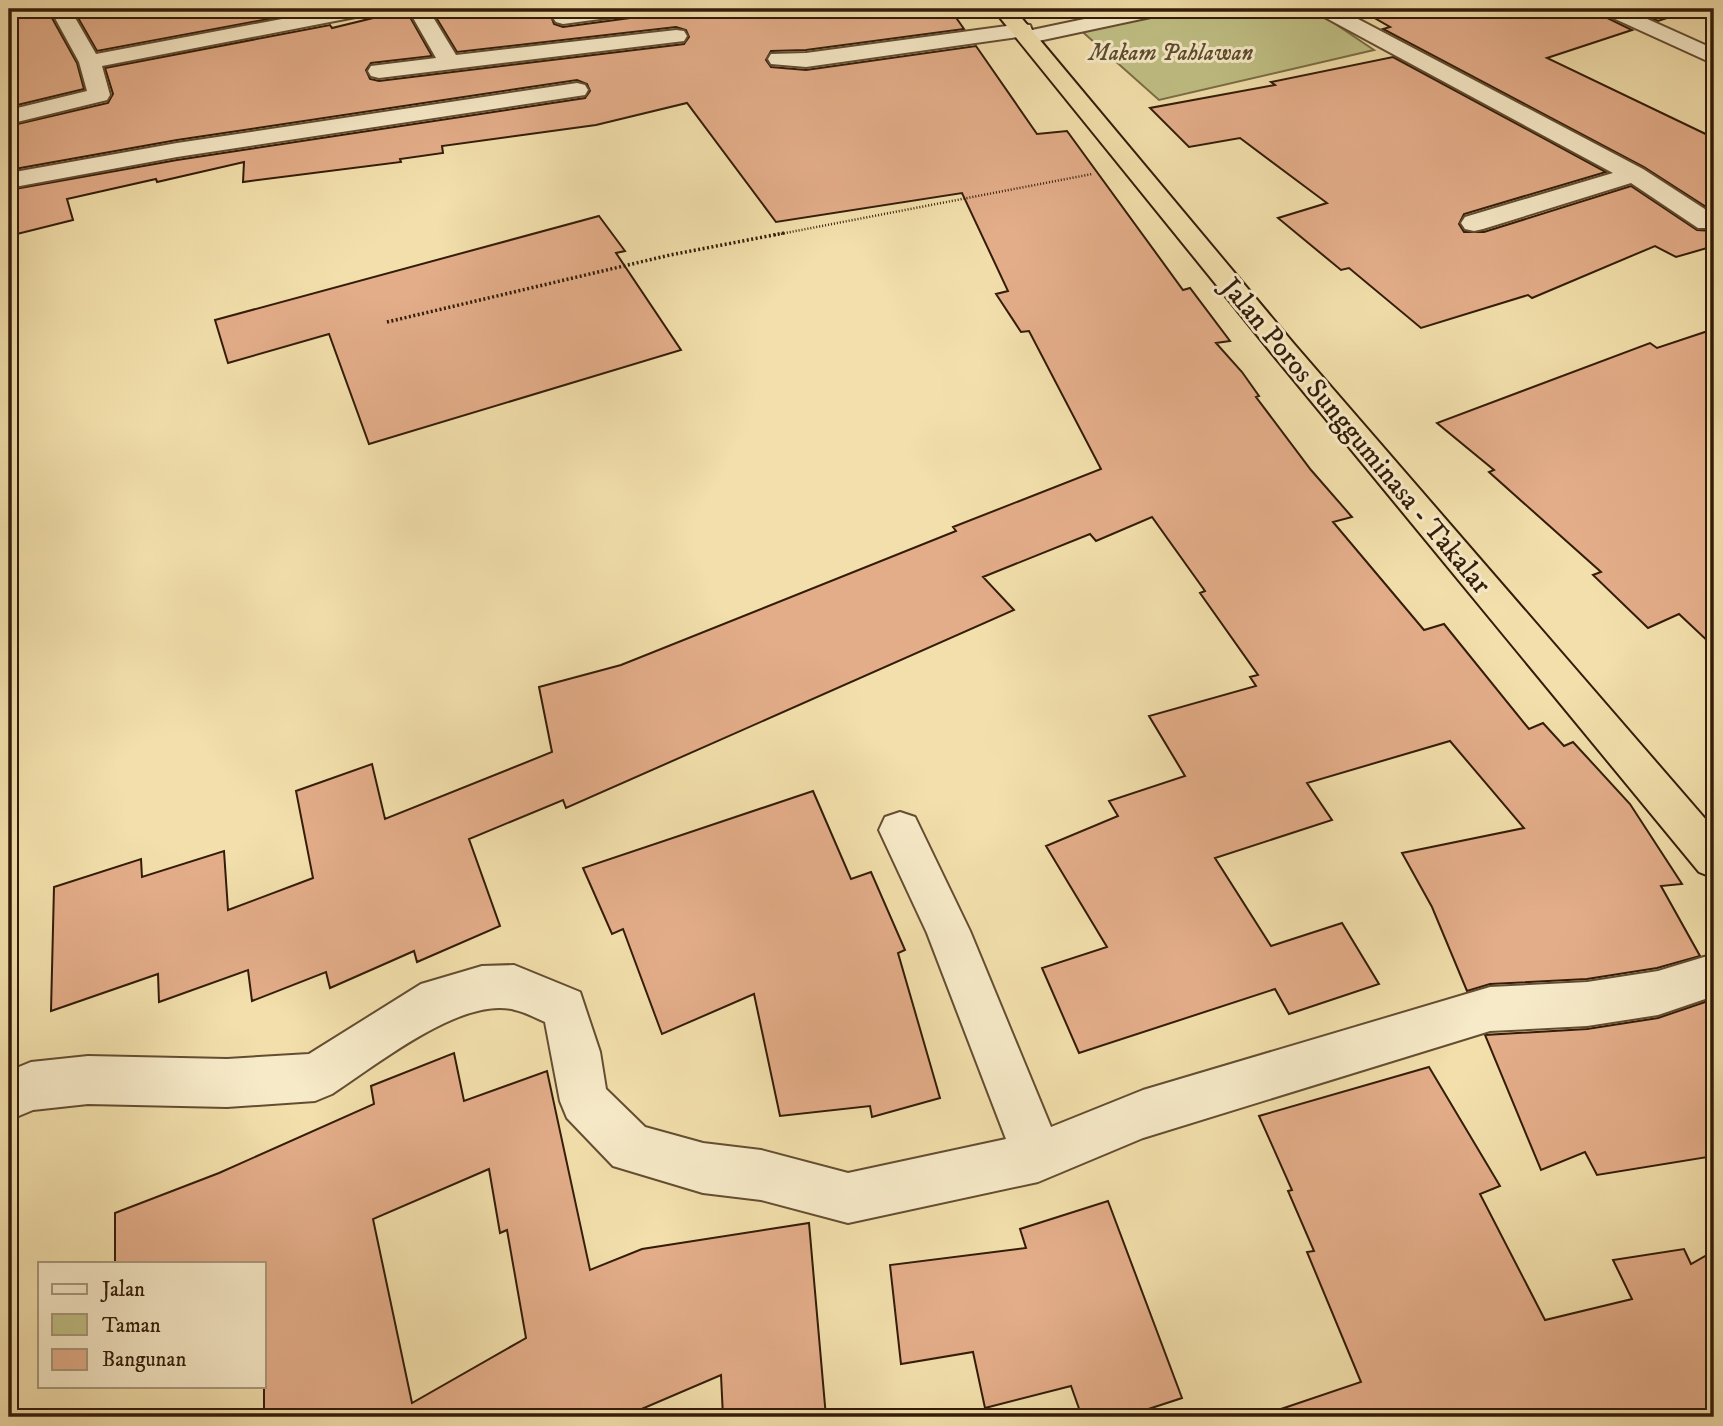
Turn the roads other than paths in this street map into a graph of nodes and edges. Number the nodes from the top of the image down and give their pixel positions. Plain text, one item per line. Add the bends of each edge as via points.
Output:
1 (60, 9) edge
2 (366, 9) edge
3 (418, 9) edge
4 (630, 9) edge
5 (1160, 9) edge
6 (1324, 9) edge
7 (1609, 9) edge
8 (595, 11) edge
9 (229, 12) dead end
10 (563, 18) dead end
11 (1018, 25) edge
12 (236, 33) junction
13 (676, 36) dead end
14 (1714, 57) edge
15 (779, 59) dead end
16 (90, 62) junction
17 (450, 64) junction
18 (379, 71) dead end
19 (577, 90) dead end
20 (9, 117) edge
21 (1634, 174) junction
22 (9, 181) edge
23 (1712, 222) edge
24 (1474, 223) dead end
25 (900, 830) dead end
26 (1714, 859) edge
27 (1714, 975) edge
28 (9, 1096) edge
29 (1038, 1157) junction

1 - 16 street
2 - 12 street
3 - 17 street
4 - 8 street
5 - 11 street
6 - 21 street
7 - 14 street
8 - 10 street
9 - 12 street
11 - 15 street via 825,57
11 - 26 highway, Jalan Poros Sungguminasa - Takalar
12 - 16 street
13 - 17 street
16 - 20 street via 97,96
17 - 18 street
19 - 22 street via 177,150
21 - 23 street
21 - 24 street
25 - 29 street via 948,930
27 - 29 street via 1658,993 1587,1004 1490,1009 1143,1115
28 - 29 street via 30,1086 88,1080 227,1083 315,1077 437,1000 482,988 514,987 564,1008 584,1101 631,1148 848,1198

